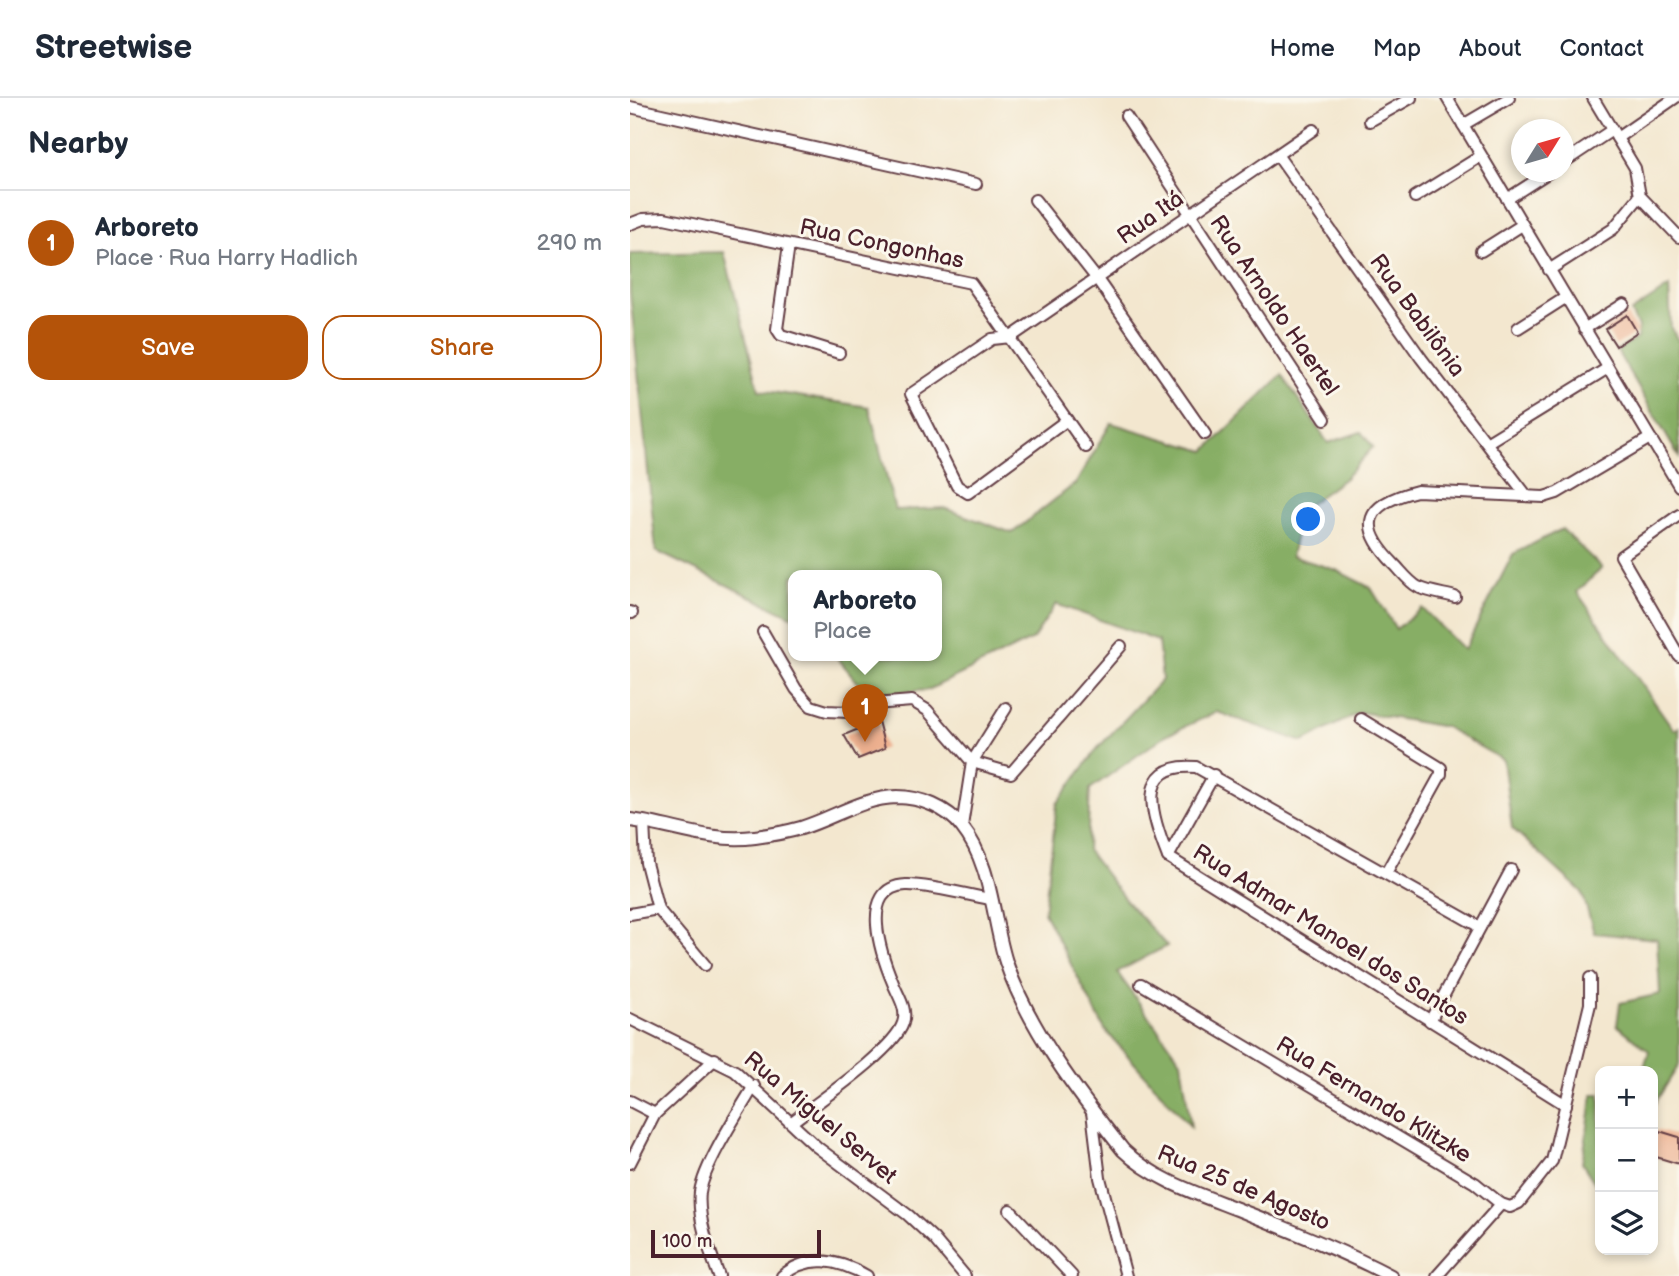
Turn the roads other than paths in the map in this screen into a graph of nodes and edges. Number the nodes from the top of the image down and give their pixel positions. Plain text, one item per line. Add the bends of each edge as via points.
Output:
1 (1411, 98) edge
2 (1447, 98) edge
3 (1509, 98) edge
4 (1593, 98) edge
5 (1675, 98) edge
6 (630, 107) edge
7 (1126, 116) dead end
8 (1370, 121) dead end
9 (1463, 125) junction
10 (1312, 131) dead end
11 (1615, 134) junction
12 (1278, 156) junction
13 (1481, 156) junction
14 (1574, 156) edge
15 (1533, 182) edge
16 (976, 184) dead end
17 (1640, 196) junction
18 (1415, 197) dead end
19 (1507, 199) junction
20 (1035, 200) dead end
21 (1190, 214) junction
22 (630, 224) edge
23 (1522, 225) junction
24 (1679, 237) edge
25 (789, 245) junction
26 (1481, 251) dead end
27 (1549, 270) junction
28 (1097, 279) junction
29 (1566, 298) junction
30 (1623, 304) dead end
31 (1518, 328) dead end
32 (1584, 329) junction
33 (1010, 337) junction
34 (839, 353) dead end
35 (1608, 369) junction
36 (1325, 419) dead end
37 (1067, 420) junction
38 (1205, 434) dead end
39 (1650, 438) junction
40 (1488, 442) junction
41 (1086, 447) dead end
42 (1679, 486) edge
43 (1527, 496) junction
44 (1679, 515) edge
45 (1455, 597) dead end
46 (763, 632) dead end
47 (1121, 646) dead end
48 (1679, 656) edge
49 (1006, 708) dead end
50 (1360, 719) dead end
51 (972, 762) junction
52 (1214, 775) junction
53 (630, 820) edge
54 (644, 822) junction
55 (962, 825) junction
56 (1168, 857) junction
57 (1511, 870) dead end
58 (1386, 873) junction
59 (990, 899) junction
60 (658, 909) junction
61 (630, 914) edge
62 (1480, 927) junction
63 (705, 965) dead end
64 (1590, 978) dead end
65 (1141, 984) dead end
66 (630, 1020) edge
67 (1430, 1021) junction
68 (715, 1059) junction
69 (754, 1086) junction
70 (630, 1101) edge
71 (1566, 1105) junction
72 (1092, 1112) junction
73 (655, 1114) junction
74 (792, 1122) junction
75 (630, 1163) edge
76 (1501, 1204) junction
77 (1010, 1210) dead end
78 (1389, 1275) edge
79 (719, 1276) edge
80 (782, 1276) edge
81 (867, 1276) edge
82 (965, 1276) edge
83 (1072, 1276) edge
84 (1126, 1276) edge
85 (1437, 1276) edge

1 - 8 street
2 - 9 street
3 - 9 street
4 - 11 street
5 - 11 street
6 - 16 street
7 - 21 street, Rua Arnoldo Haertel
9 - 13 street
10 - 12 street, Rua Itá
11 - 14 street
11 - 17 street via 1635,169
12 - 21 street, Rua Itá
12 - 40 street, Rua Babilônia via 1421,358
13 - 18 street
13 - 19 street
15 - 19 street
17 - 24 street
17 - 27 street via 1613,229
19 - 23 street
20 - 28 street
21 - 28 street, Rua Itá
21 - 36 street, Rua Arnoldo Haertel
22 - 25 street, Rua Congonhas via 664,218
23 - 26 street
23 - 27 street
25 - 33 street, Rua Congonhas via 971,283
25 - 34 street via 777,330 780,335
27 - 29 street
28 - 33 street, Rua Itá
28 - 38 street
29 - 31 street
29 - 32 street
30 - 32 street
32 - 35 street
33 - 37 street, Rua Congonhas
33 - 37 street, Rua Itá via 992,339 911,394 957,486 968,493
35 - 39 street
35 - 40 street
37 - 41 street, Rua Congonhas
39 - 42 street
39 - 43 street via 1557,493
40 - 43 street, Rua Babilônia
43 - 45 street via 1417,491 1378,509 1369,520 1378,547 1417,587
44 - 48 street via 1621,555
46 - 51 street via 811,706 848,712 912,701 927,710
47 - 51 street via 1015,771
49 - 51 street
50 - 58 street via 1441,768
51 - 55 street
52 - 56 street
52 - 56 street, Rua Admar Manoel dos Santos via 1178,765 1155,784 1150,808
52 - 58 street, Rua Admar Manoel dos Santos
53 - 54 street
54 - 55 street via 692,835 755,837 802,827 849,807 898,797 938,807
54 - 60 street via 646,863
55 - 59 street, Rua 25 de Agosto via 982,866
56 - 67 street, Rua Admar Manoel dos Santos
57 - 62 street
58 - 62 street, Rua Admar Manoel dos Santos
59 - 72 street, Rua 25 de Agosto via 1006,963 1053,1054
59 - 74 street via 907,884 891,888 882,897 876,926 904,1020 872,1059
60 - 61 street
60 - 63 street
62 - 67 street
64 - 71 street via 1590,1004
65 - 76 street, Rua Fernando Klitzke via 1475,1183
66 - 68 street, Rua Miguel Servet
67 - 71 street, Rua Admar Manoel dos Santos
68 - 69 street, Rua Miguel Servet
68 - 73 street
69 - 74 street, Rua Miguel Servet
69 - 79 street via 707,1167 700,1193
70 - 73 street
71 - 76 street via 1552,1161 1518,1203 1510,1207
72 - 78 street, Rua 25 de Agosto via 1136,1162 1179,1186
72 - 84 street via 1100,1178
73 - 75 street
74 - 82 street, Rua Miguel Servet via 817,1147 908,1215
76 - 85 street
77 - 83 street
80 - 81 street via 807,1262 827,1261

